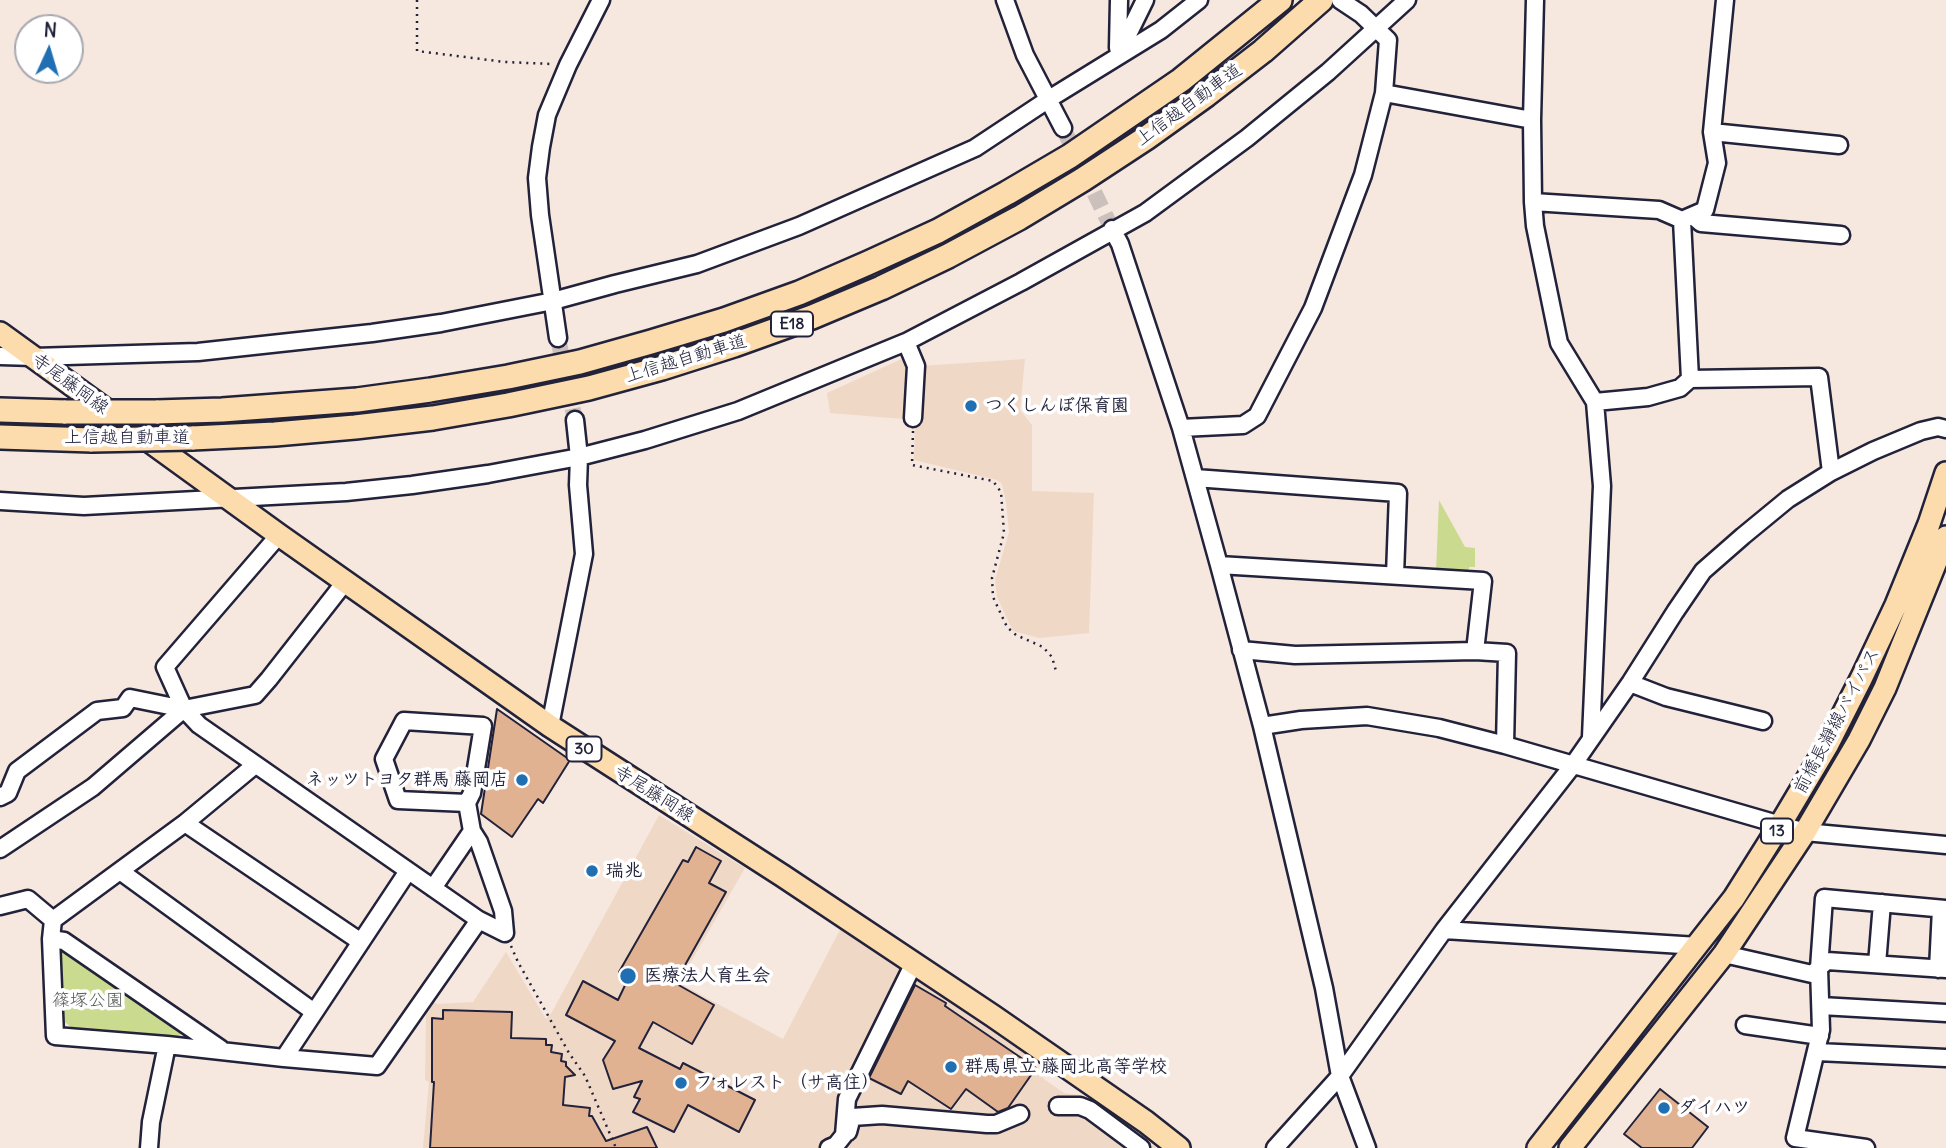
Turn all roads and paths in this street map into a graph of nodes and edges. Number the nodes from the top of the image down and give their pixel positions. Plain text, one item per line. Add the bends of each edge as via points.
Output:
1 (417, 0) edge
2 (601, 0) edge
3 (1005, 0) edge
4 (1119, 0) edge
5 (1145, 0) edge
6 (1199, 0) edge
7 (1280, 0) edge
8 (1340, 0) edge
9 (1406, 0) edge
10 (1535, 0) edge
11 (1725, 0) edge
12 (1317, 3) edge
13 (1377, 29) junction
14 (1117, 57) junction
15 (568, 65) junction
16 (1384, 93) junction
17 (1049, 99) junction
18 (1532, 120) junction
19 (1063, 128) tunnel mouth
20 (1712, 132) junction
21 (1839, 145) dead end
22 (1533, 202) junction
23 (1688, 218) junction
24 (1112, 229) junction
25 (1841, 235) dead end
26 (553, 301) junction
27 (0, 332) edge
28 (558, 338) tunnel mouth
29 (906, 342) junction
30 (0, 356) edge
31 (34, 357) junction
32 (1690, 379) junction
33 (1595, 402) junction
34 (0, 410) edge
35 (913, 418) joint
36 (575, 420) tunnel mouth
37 (1181, 428) junction
38 (1946, 429) edge
39 (0, 437) edge
40 (579, 457) junction
41 (1830, 472) junction
42 (1946, 473) edge
43 (1195, 478) junction
44 (228, 498) junction
45 (0, 501) edge
46 (278, 535) junction
47 (1946, 537) edge
48 (1219, 565) junction
49 (1395, 575) junction
50 (345, 582) junction
51 (1241, 650) junction
52 (1475, 651) junction
53 (1056, 671) dead end
54 (1630, 683) junction
55 (184, 709) junction
56 (1763, 721) dead end
57 (550, 726) junction
58 (1262, 726) junction
59 (1591, 739) junction
60 (1505, 745) junction
61 (255, 765) junction
62 (1573, 765) junction
63 (0, 797) edge
64 (467, 803) junction
65 (185, 823) junction
66 (1780, 825) junction
67 (472, 831) junction
68 (1805, 832) junction
69 (1946, 845) edge
70 (0, 849) edge
71 (120, 870) junction
72 (408, 871) junction
73 (433, 888) junction
74 (1882, 903) junction
75 (0, 906) edge
76 (1944, 909) edge
77 (53, 920) junction
78 (479, 920) junction
79 (1444, 930) junction
80 (505, 933) junction
81 (51, 939) junction
82 (361, 942) junction
83 (1698, 946) junction
84 (1724, 954) junction
85 (914, 963) junction
86 (1877, 964) junction
87 (1819, 968) junction
88 (1942, 969) edge
89 (1821, 1006) junction
90 (314, 1013) junction
91 (1946, 1013) edge
92 (1745, 1025) dead end
93 (1818, 1044) junction
94 (167, 1045) junction
95 (225, 1051) junction
96 (284, 1058) junction
97 (1946, 1058) edge
98 (1340, 1076) junction
99 (1058, 1105) dead end
100 (1020, 1114) dead end
101 (149, 1148) edge
102 (616, 1148) edge
103 (829, 1148) edge
104 (843, 1148) edge
105 (1141, 1148) edge
106 (1179, 1148) edge
107 (1275, 1148) edge
108 (1367, 1148) edge
109 (1538, 1148) edge
110 (1570, 1148) edge
111 (1866, 1148) edge

1 - 15 path via 417,51
2 - 15 street
3 - 17 street via 1025,55
4 - 14 street
5 - 14 street
6 - 14 street
7 - 34 highway, 上信越自動車道 / E18, bridge via 1181,80 1007,194 868,263 724,320 580,362 357,400 156,412
8 - 13 street
9 - 13 street
10 - 18 street
11 - 20 street
12 - 39 highway, 上信越自動車道 / E18, bridge via 1206,95 1019,218 881,288 734,345 589,388 433,418 192,438
13 - 16 street via 1388,40
13 - 24 street via 1247,138 1144,213
14 - 17 street
15 - 26 street via 547,115 537,178
16 - 18 street
16 - 37 street via 1363,175 1313,308 1257,415 1243,425
17 - 19 street
17 - 26 street via 975,148 799,226 697,264
18 - 22 street
20 - 21 street
20 - 23 street via 1717,163 1705,210
22 - 23 street via 1660,210
22 - 33 street via 1559,343
23 - 25 street via 1701,223
23 - 32 street
24 - 29 street
24 - 37 street
26 - 28 street
26 - 31 street via 441,323 211,351
27 - 31 main road, 寺尾藤岡線 / 30
29 - 35 street via 916,366
29 - 40 street via 738,411
30 - 31 street
31 - 44 main road, 寺尾藤岡線 / 30
32 - 33 street via 1680,388 1648,397
32 - 41 street via 1819,377
33 - 59 street via 1602,486
35 - 53 path via 912,465 993,481 1002,492 1004,533 992,578 993,597 1007,627 1044,647
36 - 40 street
37 - 43 street
38 - 41 street via 1921,431
40 - 44 street via 399,486
40 - 57 street via 584,554
41 - 54 street via 1788,499 1703,571
42 - 66 main road, 前橋長瀞線バイパス / 13 via 1867,667
43 - 48 street
43 - 49 street via 1398,494
44 - 45 street via 84,506
44 - 46 main road, 寺尾藤岡線 / 30
46 - 50 main road, 寺尾藤岡線 / 30
46 - 55 street via 165,667
47 - 68 main road, 前橋長瀞線バイパス / 13 via 1885,688
48 - 49 street
48 - 51 street
49 - 52 street via 1483,581
50 - 55 street via 255,695
50 - 57 main road, 寺尾藤岡線 / 30
51 - 52 street via 1296,655
51 - 58 street
52 - 60 street via 1507,653
54 - 56 street via 1666,697
54 - 59 street
55 - 61 street
55 - 63 street via 130,698 123,708 97,711 17,771 8,793
55 - 70 street via 93,787
57 - 85 main road, 寺尾藤岡線 / 30
58 - 60 street via 1367,716
58 - 98 street via 1324,988
59 - 62 street
60 - 62 street
61 - 65 street
61 - 72 street
62 - 66 street
62 - 79 street
64 - 64 street via 398,800 384,759 404,721 483,726
64 - 67 street
65 - 71 street
65 - 82 street
66 - 68 street
66 - 83 main road, 前橋長瀞線バイパス / 13
67 - 73 street
67 - 80 street via 503,911
68 - 69 street
68 - 84 main road, 前橋長瀞線バイパス / 13
71 - 77 street
71 - 90 street
72 - 73 street
72 - 82 street
73 - 78 street
74 - 76 street
74 - 86 street
74 - 87 street via 1824,898
75 - 77 street via 29,899
76 - 88 street
77 - 81 street
78 - 80 street
78 - 96 street via 377,1066
79 - 83 street
79 - 98 street
80 - 102 path via 585,1076
81 - 94 street via 55,1036
81 - 95 street via 64,941
82 - 90 street
83 - 109 main road, 前橋長瀞線バイパス / 13
84 - 87 street via 1812,974
84 - 110 main road, 前橋長瀞線バイパス / 13
85 - 103 street via 847,1099 844,1135
85 - 106 main road, 寺尾藤岡線 / 30
86 - 87 street via 1827,961
86 - 88 street
87 - 89 street
89 - 91 street
89 - 93 street
90 - 96 street
92 - 93 street
93 - 97 street
93 - 111 street via 1796,1138
94 - 95 street
94 - 101 street
95 - 96 street
98 - 107 street
98 - 108 street
99 - 105 street via 1090,1110
100 - 104 street via 996,1124 852,1117

